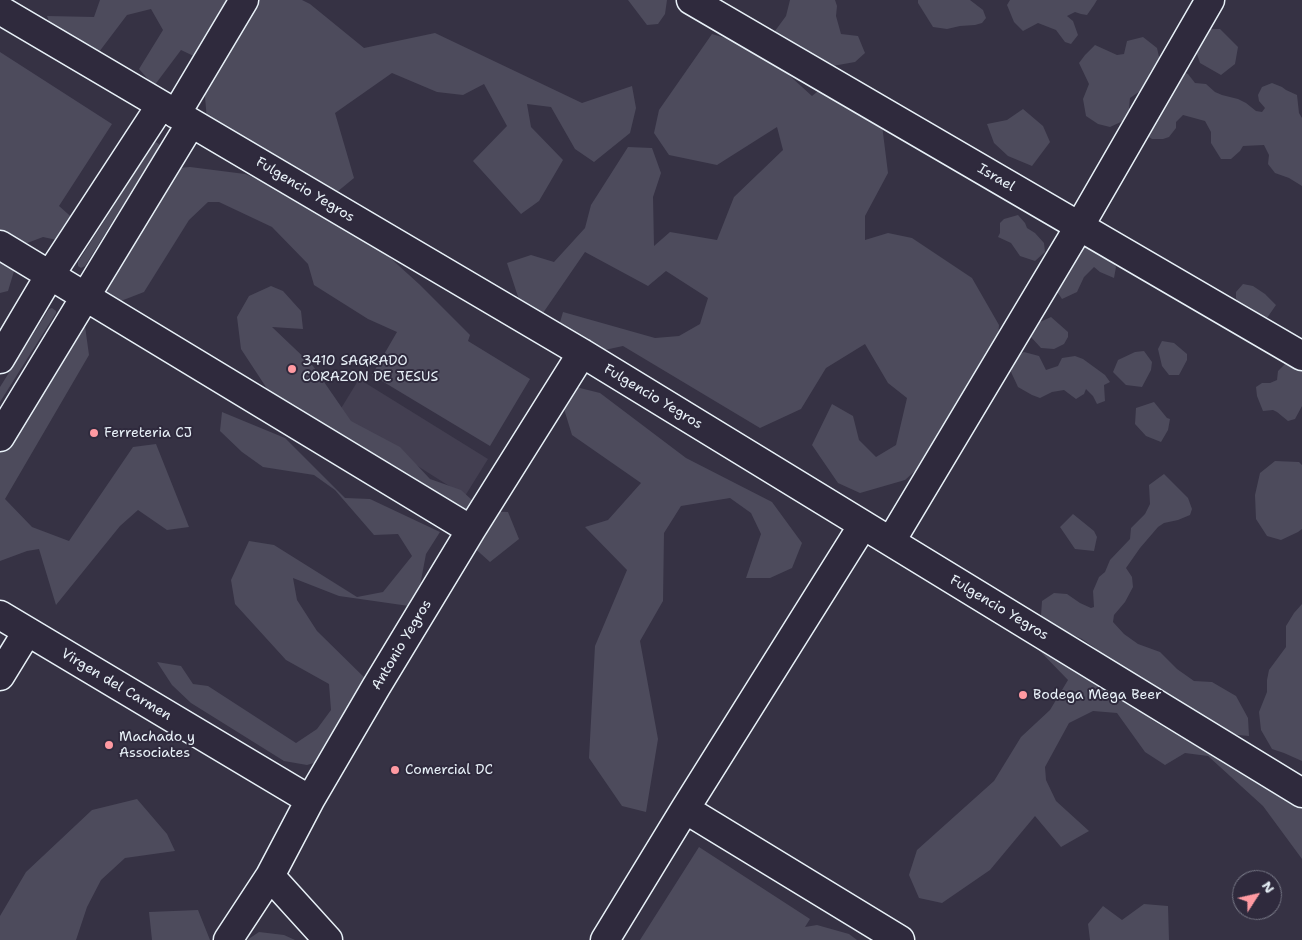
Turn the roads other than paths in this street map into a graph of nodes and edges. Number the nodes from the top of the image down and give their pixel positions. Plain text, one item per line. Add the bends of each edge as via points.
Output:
1 (244, 0) edge
2 (691, 0) edge
3 (1210, 0) edge
4 (0, 10) edge
5 (176, 114) junction
6 (1079, 227) junction
7 (0, 245) edge
8 (50, 275) junction
9 (85, 296) junction
10 (582, 353) junction
11 (1302, 356) edge
12 (0, 359) edge
13 (0, 436) edge
14 (864, 525) junction
15 (471, 530) junction
16 (891, 541) junction
17 (0, 615) edge
18 (27, 632) junction
19 (0, 676) edge
20 (1302, 793) edge
21 (310, 800) junction
22 (685, 809) junction
23 (270, 876) junction
24 (228, 940) edge
25 (328, 940) edge
26 (605, 940) edge
27 (900, 940) edge

1 - 5 street
2 - 6 street, Israel
3 - 6 street
4 - 5 street, Fulgencio Yegros
5 - 8 street
5 - 9 street
5 - 10 street, Fulgencio Yegros
6 - 11 street, Israel
6 - 16 street
7 - 8 street
8 - 9 street
8 - 12 street
9 - 13 street
9 - 15 street
10 - 14 street, Fulgencio Yegros
10 - 15 street, Antonio Yegros
14 - 16 street, Fulgencio Yegros
14 - 22 street
15 - 21 street, Antonio Yegros
16 - 20 street, Fulgencio Yegros
17 - 18 street, Virgen del Carmen
18 - 19 street
18 - 21 street, Virgen del Carmen
21 - 23 street, Antonio Yegros
22 - 26 street
22 - 27 street
23 - 24 street, Antonio Yegros
23 - 25 street

